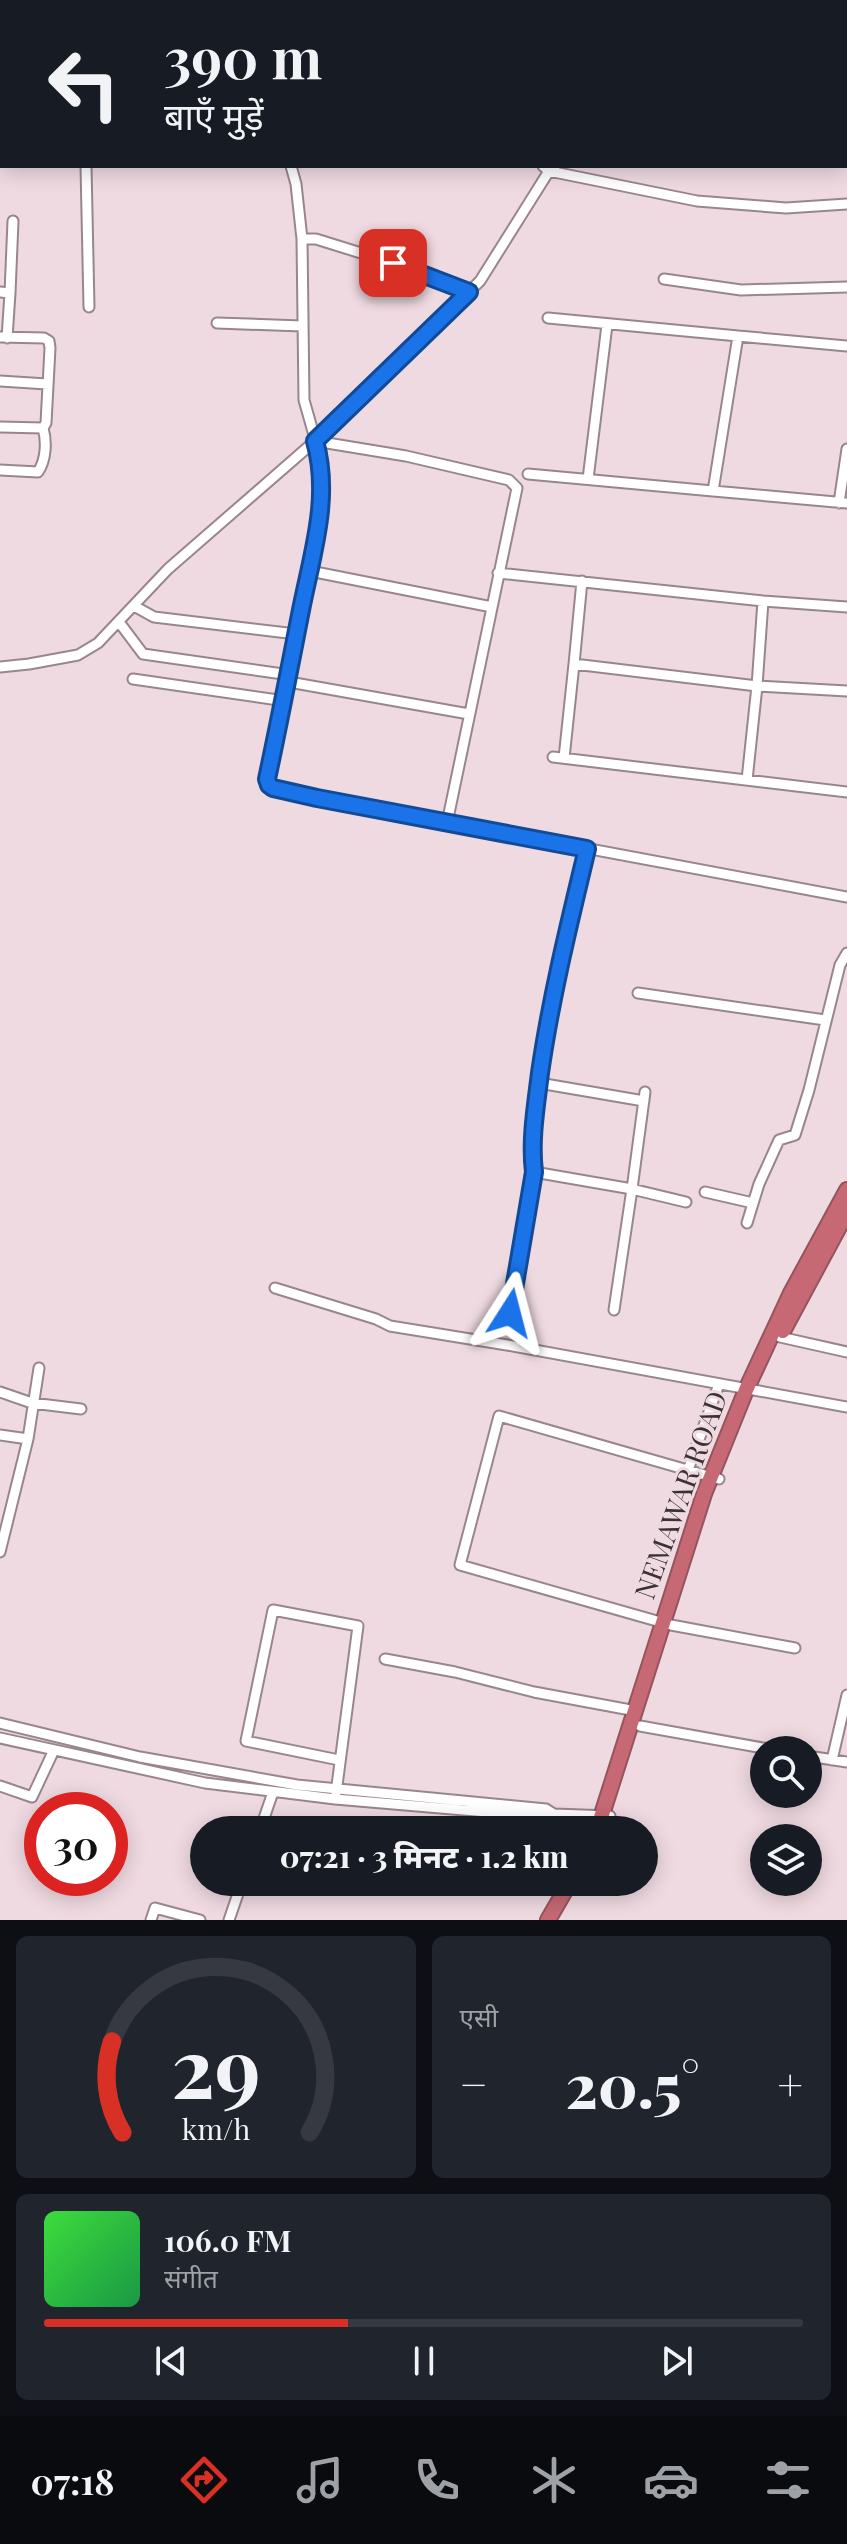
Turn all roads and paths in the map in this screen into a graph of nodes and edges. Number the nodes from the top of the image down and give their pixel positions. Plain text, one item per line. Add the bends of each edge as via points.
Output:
1 (0, 140) edge
2 (0, 154) edge
3 (86, 168) edge
4 (292, 168) edge
5 (549, 168) edge
6 (847, 204) edge
7 (13, 221) dead end
8 (302, 239) junction
9 (6, 250) edge
10 (664, 279) dead end
11 (847, 287) edge
12 (5, 292) edge
13 (469, 292) junction
14 (89, 307) dead end
15 (548, 318) dead end
16 (217, 323) dead end
17 (607, 325) junction
18 (302, 326) junction
19 (738, 336) junction
20 (4, 337) edge
21 (847, 346) edge
22 (0, 381) edge
23 (47, 384) junction
24 (0, 427) edge
25 (43, 428) junction
26 (315, 441) junction
27 (847, 449) edge
28 (0, 470) edge
29 (528, 474) dead end
30 (588, 479) junction
31 (713, 491) junction
32 (843, 503) edge
33 (310, 571) junction
34 (498, 573) junction
35 (582, 581) junction
36 (763, 601) junction
37 (134, 606) junction
38 (492, 607) junction
39 (847, 607) edge
40 (119, 622) junction
41 (296, 634) junction
42 (574, 664) junction
43 (0, 667) edge
44 (289, 678) junction
45 (133, 679) dead end
46 (757, 686) junction
47 (847, 691) edge
48 (285, 701) junction
49 (469, 714) junction
50 (553, 757) dead end
51 (564, 758) junction
52 (747, 780) junction
53 (847, 792) edge
54 (447, 823) junction
55 (587, 849) junction
56 (847, 897) edge
57 (847, 953) edge
58 (638, 993) dead end
59 (825, 1020) junction
60 (539, 1083) junction
61 (534, 1172) junction
62 (632, 1189) junction
63 (847, 1190) edge
64 (705, 1192) dead end
65 (686, 1202) dead end
66 (753, 1203) junction
67 (846, 1214) edge
68 (747, 1223) dead end
69 (826, 1237) junction
70 (275, 1288) dead end
71 (614, 1310) dead end
72 (510, 1313) dead end
73 (780, 1337) junction
74 (847, 1352) edge
75 (39, 1368) dead end
76 (719, 1384) junction
77 (751, 1391) junction
78 (0, 1392) edge
79 (32, 1403) junction
80 (847, 1407) edge
81 (81, 1409) dead end
82 (0, 1435) edge
83 (28, 1439) junction
84 (688, 1470) junction
85 (715, 1478) junction
86 (0, 1552) edge
87 (667, 1624) junction
88 (795, 1648) dead end
89 (385, 1659) dead end
90 (847, 1695) edge
91 (636, 1711) junction
92 (0, 1723) edge
93 (640, 1726) junction
94 (0, 1738) edge
95 (750, 1746) edge
96 (54, 1750) junction
97 (822, 1758) edge
98 (339, 1760) junction
99 (832, 1760) junction
100 (847, 1762) edge
101 (0, 1786) edge
102 (273, 1792) junction
103 (336, 1794) junction
104 (265, 1816) edge
105 (565, 1816) edge
106 (606, 1816) edge
107 (607, 1816) edge
108 (237, 1896) edge
109 (562, 1896) edge
110 (571, 1896) edge
111 (151, 1920) edge
112 (200, 1920) edge
113 (229, 1920) edge
114 (548, 1920) edge
115 (558, 1920) edge

1 - 2 street
3 - 14 street
4 - 8 street
5 - 6 street via 697,201 786,208
5 - 13 street
7 - 9 street
8 - 13 street via 393,263
8 - 18 street
9 - 12 street
10 - 11 street via 741,290
12 - 20 street
13 - 26 street
15 - 17 street
16 - 18 street
17 - 19 street
17 - 30 street
18 - 26 street via 304,400
19 - 21 street
19 - 31 street
20 - 23 street via 49,341
22 - 23 street
23 - 25 street
24 - 25 street
25 - 28 street via 46,439 38,472
26 - 33 street via 323,481
26 - 34 street via 509,480 517,488
26 - 37 street via 168,569
27 - 32 street
29 - 30 street
30 - 31 street
31 - 32 street
33 - 38 street
33 - 41 street
34 - 35 street
34 - 38 street
35 - 36 street
35 - 42 street
36 - 39 street
36 - 46 street
37 - 40 street
37 - 41 street via 154,617
38 - 49 street
40 - 43 street via 78,655
40 - 44 street via 143,654
41 - 44 street
42 - 46 street
42 - 51 street
44 - 48 street
44 - 49 street
45 - 48 street
46 - 47 street
46 - 52 street
48 - 54 street via 269,785
49 - 54 street
50 - 51 street
51 - 52 street
52 - 53 street
54 - 55 street
55 - 56 street
55 - 60 street via 550,1004
57 - 59 street
58 - 59 street
59 - 66 street via 795,1135 779,1140
60 - 61 street via 531,1154
60 - 62 street via 644,1096
61 - 62 street
61 - 72 street
62 - 65 street
62 - 71 street
63 - 69 highway, NEMAWAR ROAD
64 - 66 street
66 - 68 street
67 - 69 highway, NEMAWAR ROAD
69 - 73 highway, NEMAWAR ROAD
69 - 77 highway, NEMAWAR ROAD via 791,1293
70 - 76 street via 390,1326
73 - 74 street
73 - 77 highway, NEMAWAR ROAD
75 - 79 street
76 - 77 street
76 - 84 street
77 - 80 street
77 - 85 highway, NEMAWAR ROAD
78 - 79 street
79 - 81 street
79 - 83 street
82 - 83 street
83 - 86 street
84 - 85 street
84 - 87 street via 499,1416 460,1565
85 - 87 highway, NEMAWAR ROAD
87 - 88 street
87 - 91 highway, NEMAWAR ROAD
87 - 93 highway, NEMAWAR ROAD
89 - 91 street
90 - 99 street
91 - 106 highway, NEMAWAR ROAD
92 - 103 street via 140,1757
93 - 95 street
93 - 107 highway, NEMAWAR ROAD
94 - 96 street
96 - 101 street via 32,1797
96 - 102 street
97 - 99 street
98 - 98 street via 358,1626 273,1610 246,1741
98 - 103 street
99 - 100 street
102 - 103 street
102 - 104 street
103 - 105 street via 546,1809
108 - 113 street
109 - 114 highway
110 - 115 highway
111 - 112 street via 155,1908

